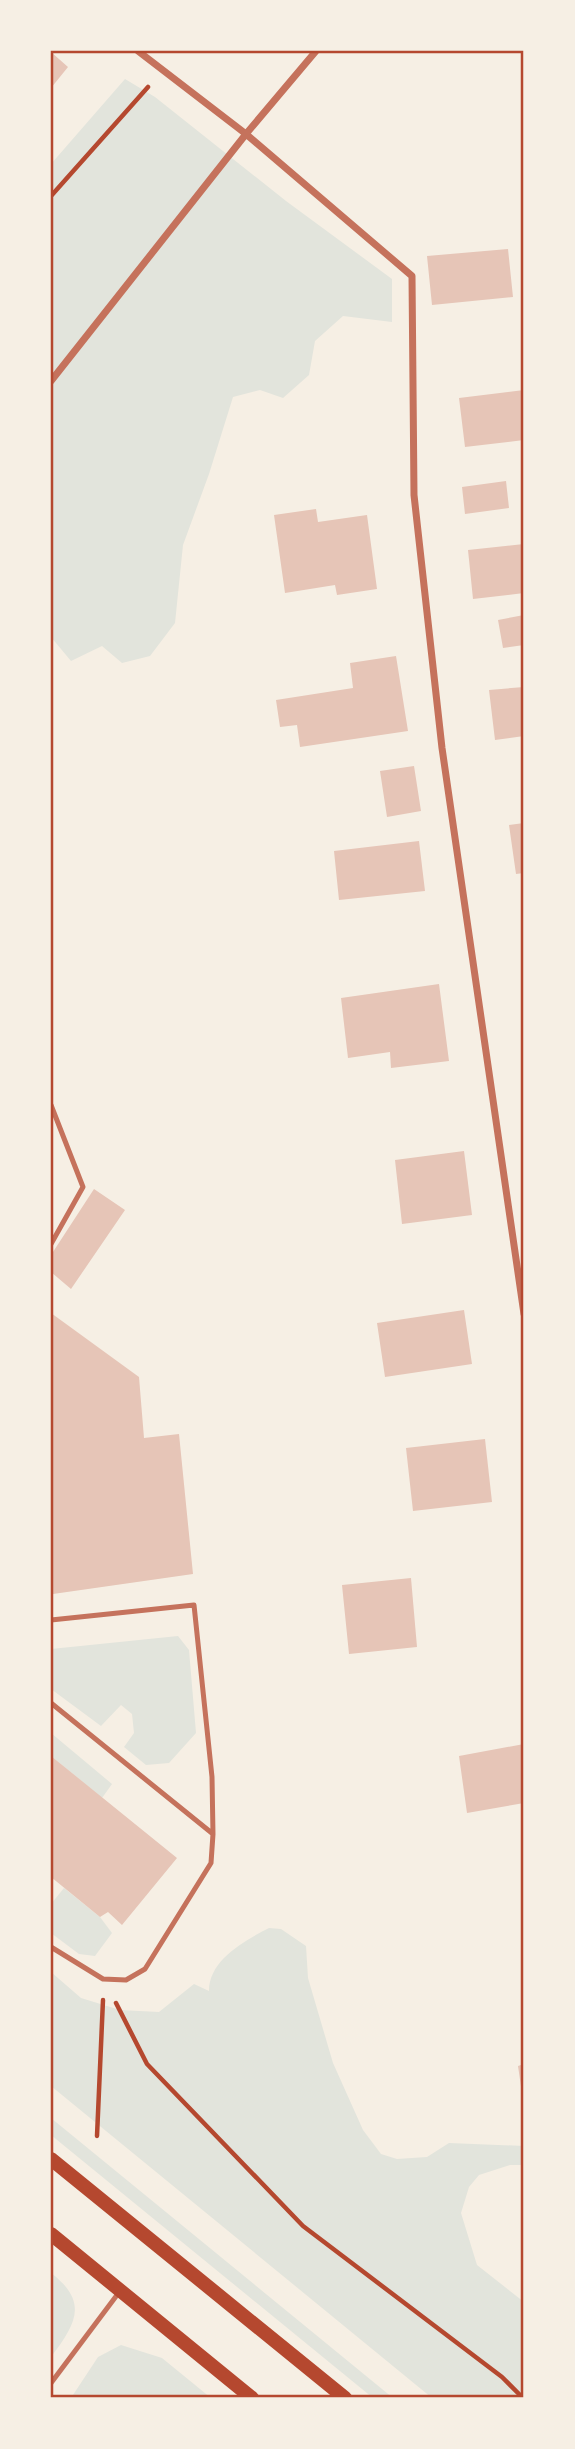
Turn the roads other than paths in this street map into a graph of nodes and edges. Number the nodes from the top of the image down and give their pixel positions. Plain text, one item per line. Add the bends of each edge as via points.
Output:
1 (138, 51) edge
2 (316, 51) edge
3 (246, 134) junction
4 (51, 381) edge
5 (51, 1105) edge
6 (51, 1244) edge
7 (524, 1314) edge
8 (51, 1620) edge
9 (51, 1703) edge
10 (214, 1834) junction
11 (51, 1947) edge
12 (51, 2159) edge
13 (51, 2234) edge
14 (120, 2291) junction
15 (51, 2384) edge
16 (252, 2398) edge
17 (345, 2398) edge

1 - 3 street
2 - 3 street
3 - 4 street
3 - 7 street via 412,276 415,508 442,748
5 - 6 lane via 83,1187
8 - 10 lane via 194,1605
9 - 10 lane
10 - 11 lane via 211,1863 145,1969 126,1980 103,1979
12 - 17 main road
13 - 14 main road
14 - 15 lane
14 - 16 main road

